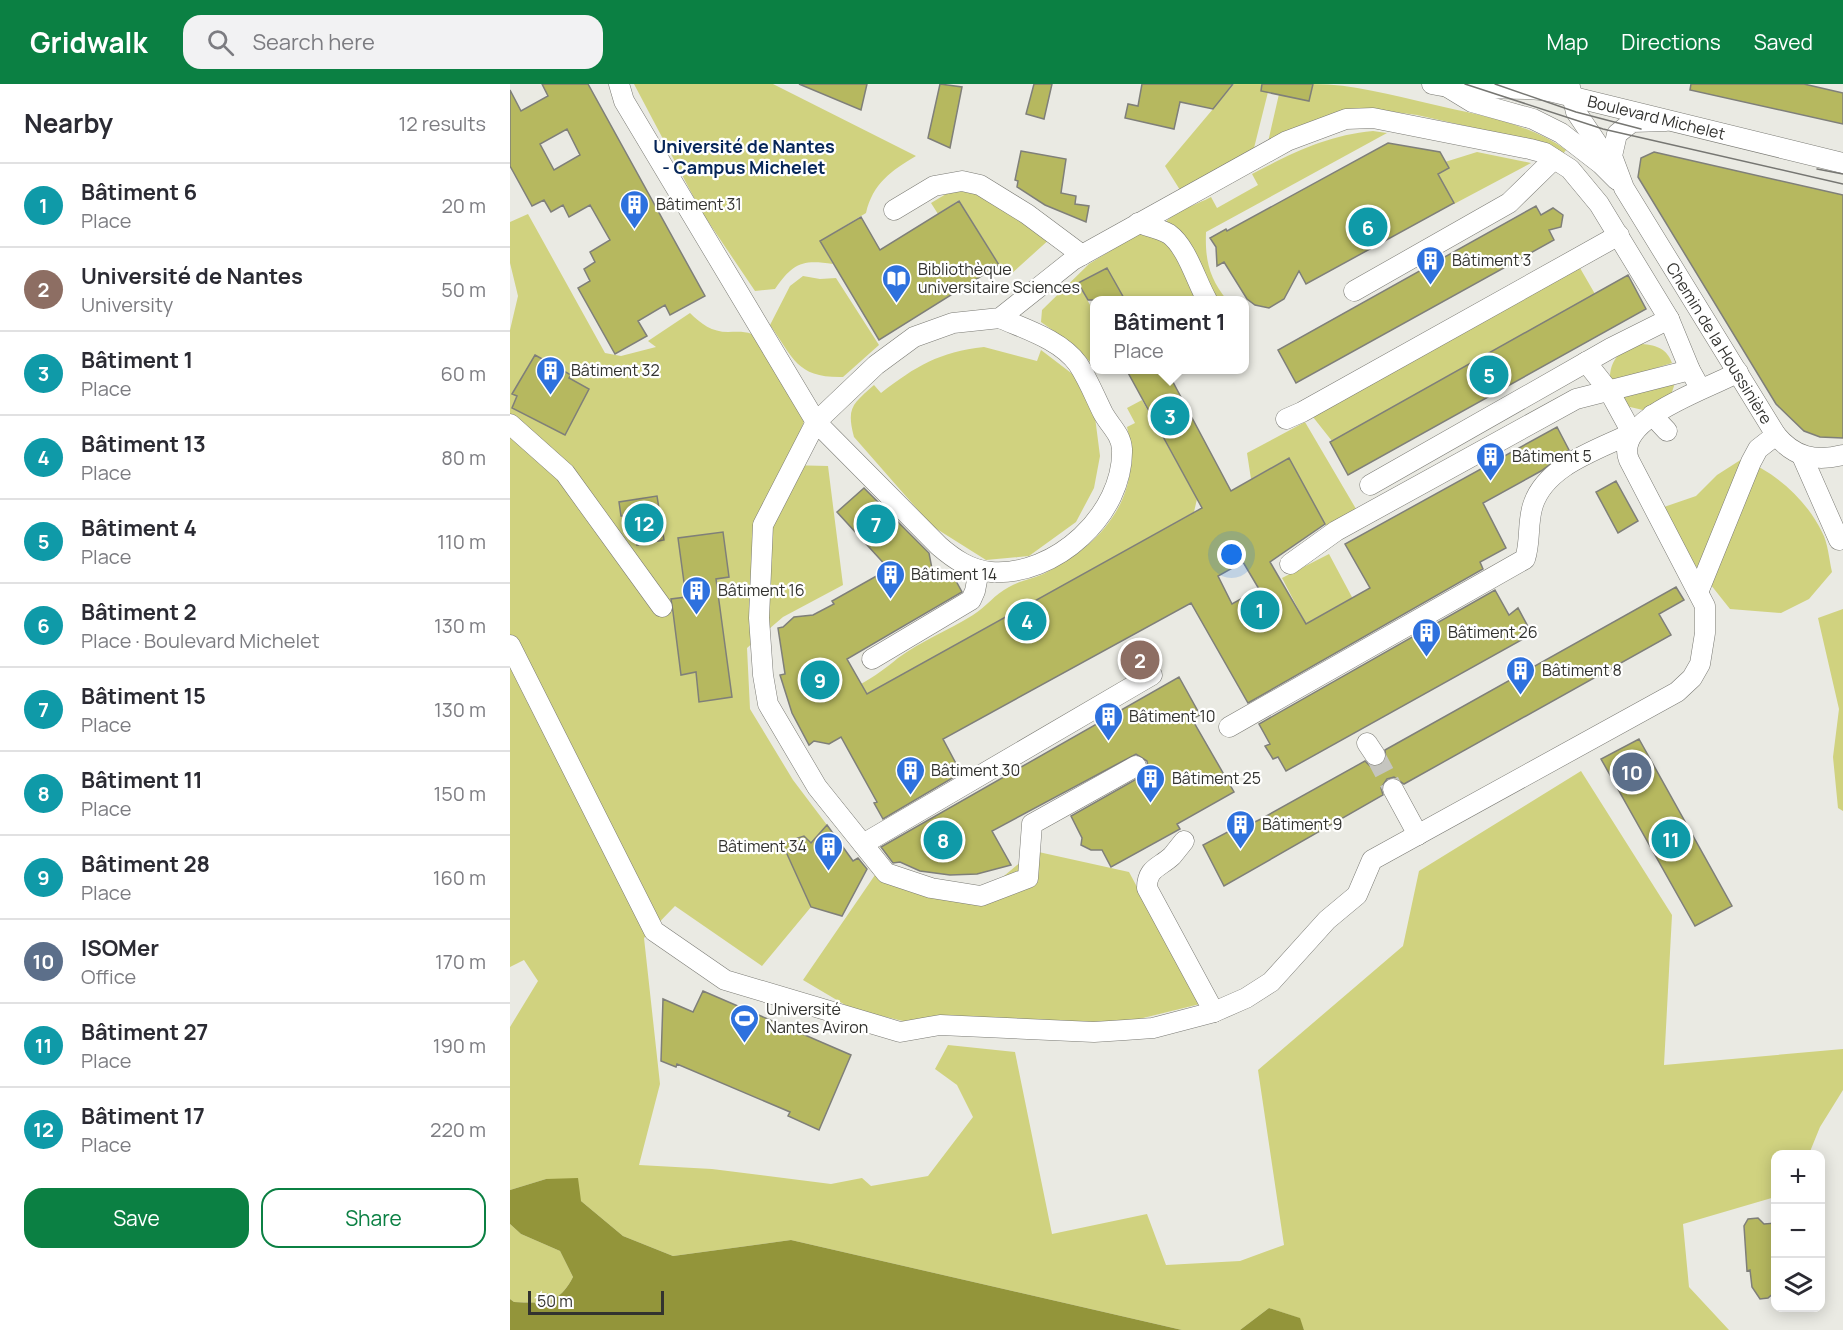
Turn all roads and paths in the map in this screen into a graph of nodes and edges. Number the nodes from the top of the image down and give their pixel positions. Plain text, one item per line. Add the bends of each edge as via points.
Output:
1 (619, 84) edge
2 (1440, 86) edge
3 (1514, 86) edge
4 (1571, 90) edge
5 (1666, 121) junction
6 (1554, 159) junction
7 (1843, 163) edge
8 (1614, 167) junction
9 (1624, 188) junction
10 (894, 210) dead end
11 (1138, 223) junction
12 (1620, 235) junction
13 (1082, 255) junction
14 (1354, 291) dead end
15 (1204, 296) edge
16 (1000, 318) junction
17 (1669, 319) junction
18 (1586, 362) junction
19 (1690, 370) junction
20 (1737, 372) junction
21 (1700, 388) junction
22 (1609, 391) junction
23 (1652, 415) junction
24 (1286, 419) dead end
25 (816, 422) junction
26 (510, 424) edge
27 (1667, 431) dead end
28 (1632, 433) junction
29 (1776, 435) junction
30 (1843, 455) edge
31 (1802, 456) junction
32 (1370, 484) dead end
33 (1839, 540) dead end
34 (1290, 564) dead end
35 (979, 570) junction
36 (1699, 590) junction
37 (662, 607) dead end
38 (510, 645) edge
39 (872, 659) dead end
40 (1152, 675) dead end
41 (1229, 727) dead end
42 (1136, 766) dead end
43 (1393, 789) tunnel mouth
44 (1418, 835) junction
45 (1184, 841) dead end
46 (863, 844) junction
47 (1214, 1012) junction

1 - 25 street via 624,101
2 - 3 street, Boulevard Michelet
2 - 9 street, Chemin de la Houssinière via 1472,102 1533,119 1561,133
3 - 4 street, Boulevard Michelet
4 - 5 street, Boulevard Michelet
4 - 8 street, Chemin de la Houssinière via 1576,112
5 - 7 street, Boulevard Michelet
5 - 8 street, Chemin de la Houssinière via 1640,121 1622,129 1612,149
6 - 11 street via 1530,149 1457,133 1374,118 1346,119 1287,141
6 - 12 street via 1584,183
6 - 14 street via 1509,203
8 - 9 street, Chemin de la Houssinière
9 - 20 street, Chemin de la Houssinière
10 - 13 street via 934,186 962,181 980,185
11 - 13 street
11 - 15 street via 1169,234 1186,254
12 - 17 street
12 - 24 street
13 - 16 street
16 - 25 street via 953,323 914,337 876,365
16 - 35 street via 1038,334 1078,364 1118,434 1122,450 1107,503 1070,546 1022,569
17 - 18 street
17 - 19 street
18 - 22 street
18 - 32 street
19 - 21 street
19 - 22 street
20 - 21 street via 1717,385
20 - 29 street, Chemin de la Houssinière
21 - 23 street
22 - 28 street
22 - 34 street via 1576,399 1336,531
23 - 27 street
23 - 28 street
25 - 35 street via 939,546 958,561
25 - 46 street via 763,525 759,618 763,675 768,704 779,723 817,787
26 - 37 street via 566,473
28 - 36 street via 1627,449 1629,460
28 - 41 street via 1579,459 1541,487 1529,520 1530,543 1525,559
29 - 31 street, Chemin de la Houssinière
29 - 36 street via 1758,449 1751,462
30 - 31 street via 1819,459
31 - 33 street
35 - 39 street via 971,600
36 - 44 street via 1705,606 1705,633 1700,664 1686,685
38 - 47 street via 654,931 724,980 900,1032 940,1025 1094,1032 1153,1028
40 - 46 street
42 - 46 street via 1032,824 1028,878 981,896 931,888 886,873
43 - 44 street
44 - 47 street via 1372,860 1357,895 1270,982
45 - 47 street via 1153,868 1147,876 1147,888

